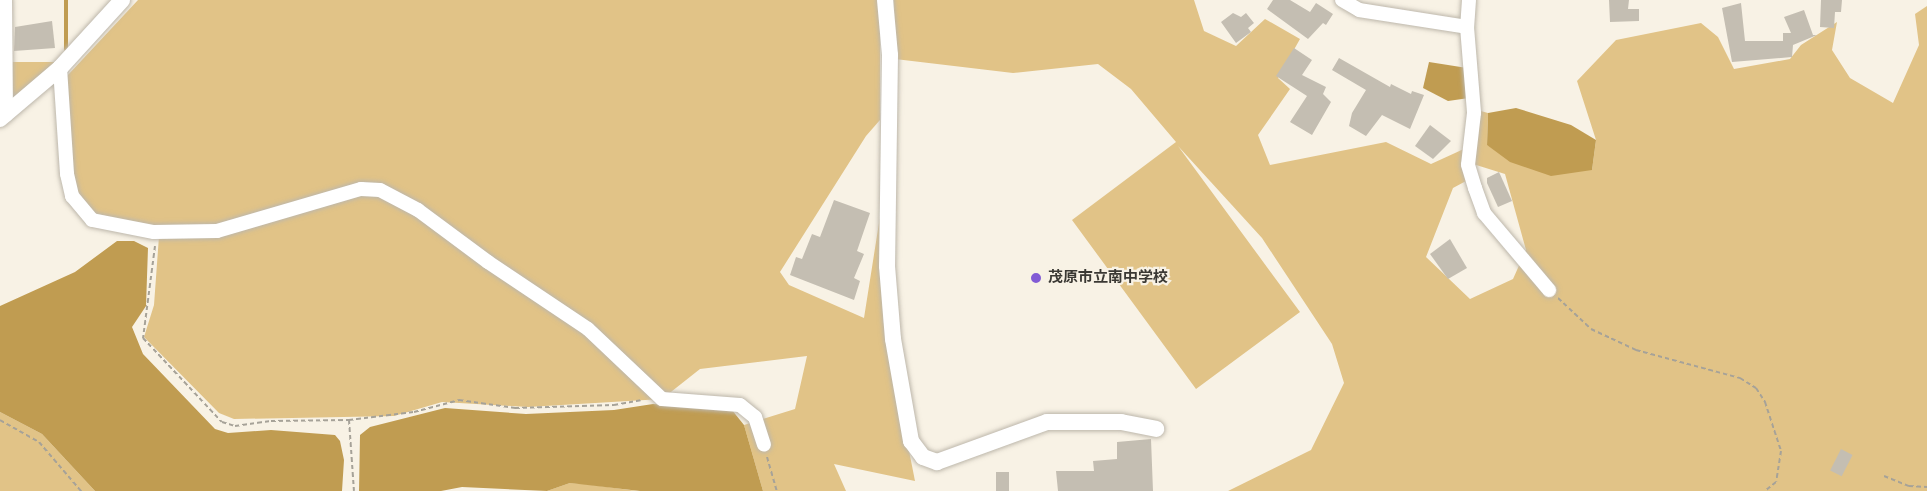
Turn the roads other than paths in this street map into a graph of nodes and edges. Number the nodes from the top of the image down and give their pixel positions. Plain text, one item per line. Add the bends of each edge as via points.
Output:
1 (5, 0) edge
2 (122, 0) edge
3 (885, 0) edge
4 (1342, 0) edge
5 (1469, 0) edge
6 (1467, 27) junction
7 (60, 68) junction
8 (3, 117) edge
9 (1549, 291) road end
10 (1156, 429) dead end
11 (764, 445) road end

1 - 8 street
2 - 7 street
3 - 10 street via 890,55 887,266 893,339 911,441 923,457 937,462 1047,422 1121,422
4 - 6 street via 1359,10
5 - 6 street
6 - 9 street via 1474,113 1468,165 1474,188 1484,213
7 - 8 street
7 - 11 street via 72,196 93,220 154,232 217,231 361,189 380,190 418,210 588,329 662,399 740,405 755,417

